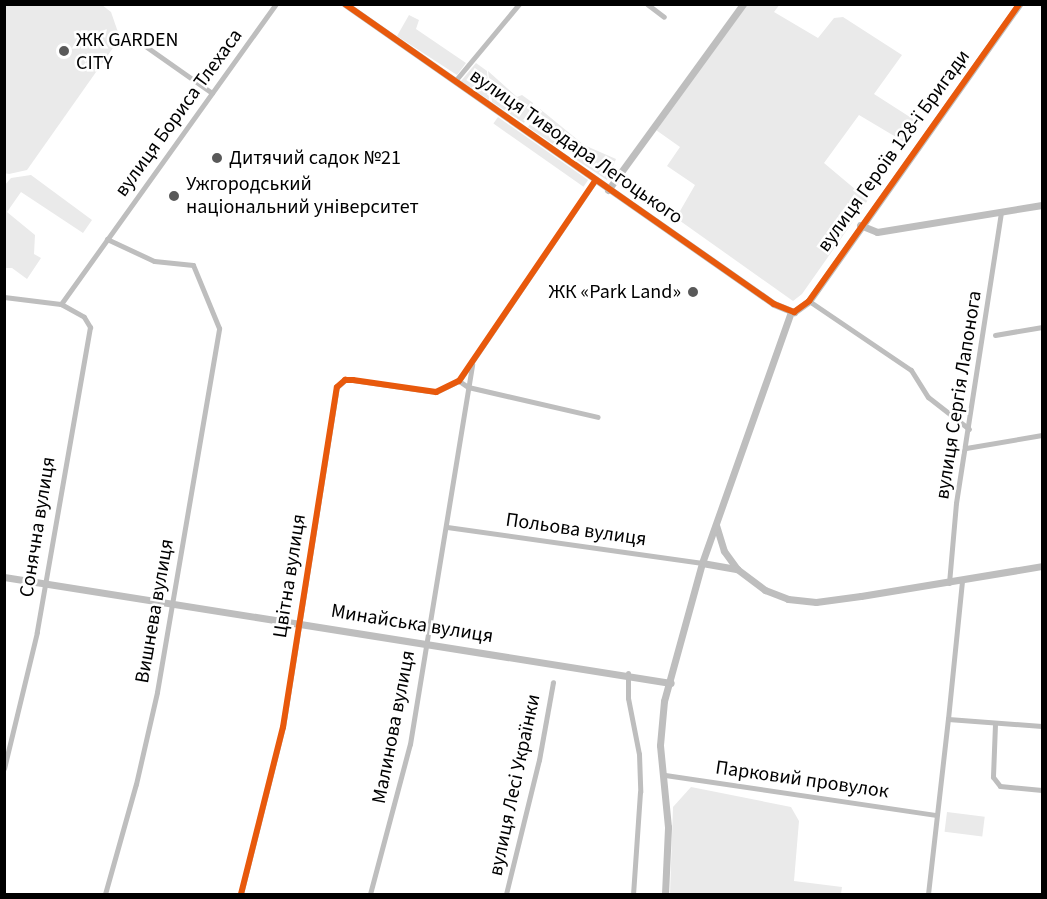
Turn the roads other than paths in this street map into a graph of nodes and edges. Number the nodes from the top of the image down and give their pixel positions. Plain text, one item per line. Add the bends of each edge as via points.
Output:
1 (276, 4) edge
2 (345, 4) edge
3 (519, 4) edge
4 (646, 4) edge
5 (743, 4) edge
6 (1019, 4) edge
7 (664, 17) dead end
8 (131, 36) dead end
9 (455, 81) junction
10 (212, 93) junction
11 (595, 181) junction
12 (608, 190) junction
13 (1042, 205) edge
14 (1001, 212) junction
15 (860, 225) junction
16 (107, 239) junction
17 (4, 297) edge
18 (808, 300) junction
19 (61, 304) junction
20 (791, 311) junction
21 (1042, 327) edge
22 (995, 335) dead end
23 (473, 359) junction
24 (459, 381) junction
25 (468, 387) junction
26 (598, 417) dead end
27 (969, 429) junction
28 (1042, 435) edge
29 (966, 448) junction
30 (716, 525) junction
31 (447, 527) junction
32 (702, 563) junction
33 (1042, 566) edge
34 (737, 569) junction
35 (4, 577) edge
36 (962, 580) junction
37 (43, 583) junction
38 (949, 583) junction
39 (171, 603) junction
40 (300, 623) junction
41 (426, 644) junction
42 (628, 673) junction
43 (553, 682) dead end
44 (671, 683) junction
45 (948, 719) junction
46 (995, 724) junction
47 (1042, 726) edge
48 (4, 768) edge
49 (665, 776) junction
50 (1042, 790) edge
51 (935, 815) junction
52 (105, 894) edge
53 (241, 894) edge
54 (370, 894) edge
55 (506, 894) edge
56 (633, 894) edge
57 (665, 894) edge
58 (928, 894) edge

1 - 10 street, вулиця Бориса Тлехаса
2 - 9 street, вулиця Тиводара Легоцького
3 - 9 street
4 - 7 street
5 - 12 street
6 - 15 street, вулиця Героїв 128-ї Бригади
8 - 10 street
9 - 11 street, вулиця Тиводара Легоцького
10 - 16 street, вулиця Бориса Тлехаса
11 - 12 street, вулиця Тиводара Легоцького
11 - 23 street
12 - 20 street, вулиця Тиводара Легоцького via 774,304
13 - 14 street
14 - 15 street via 877,232
14 - 27 street, вулиця Сергія Лапонога
15 - 18 street, вулиця Героїв 128-ї Бригади
16 - 19 street, вулиця Бориса Тлехаса
16 - 39 street, Вишнева вулиця via 125,251 154,261 193,265 219,328
17 - 19 street
18 - 20 street, вулиця Героїв 128-ї Бригади via 801,309
18 - 27 street via 911,370 928,397
19 - 37 street, Сонячна вулиця via 84,316 90,327
20 - 30 street
21 - 22 street
23 - 24 street
23 - 25 street, Малинова вулиця
24 - 25 street
24 - 40 street, Цвітна вулиця via 436,392 353,380 345,380 337,387
25 - 26 street
25 - 31 street, Малинова вулиця
27 - 29 street, вулиця Сергія Лапонога
28 - 29 street
29 - 38 street, вулиця Сергія Лапонога
30 - 32 street
30 - 34 street via 721,544
31 - 32 street, Польова вулиця
31 - 41 street, Малинова вулиця
32 - 34 street
32 - 44 street
33 - 36 street
34 - 38 street via 776,595 816,602
35 - 37 street, Минайська вулиця
36 - 38 street
36 - 45 street
37 - 39 street, Минайська вулиця
37 - 48 street, Сонячна вулиця via 37,632
39 - 40 street, Минайська вулиця
39 - 52 street, Вишнева вулиця via 136,784
40 - 41 street, Минайська вулиця
40 - 53 street, Цвітна вулиця via 283,728
41 - 42 street, Минайська вулиця
41 - 54 street, Малинова вулиця via 410,744
42 - 44 street, Минайська вулиця
42 - 56 street via 640,792
43 - 55 street, вулиця Лесі Українки via 537,770
44 - 49 street via 661,723
45 - 46 street
45 - 51 street
46 - 47 street
46 - 50 street via 993,777 1000,786
49 - 51 street, Парковий провулок
49 - 57 street
51 - 58 street

